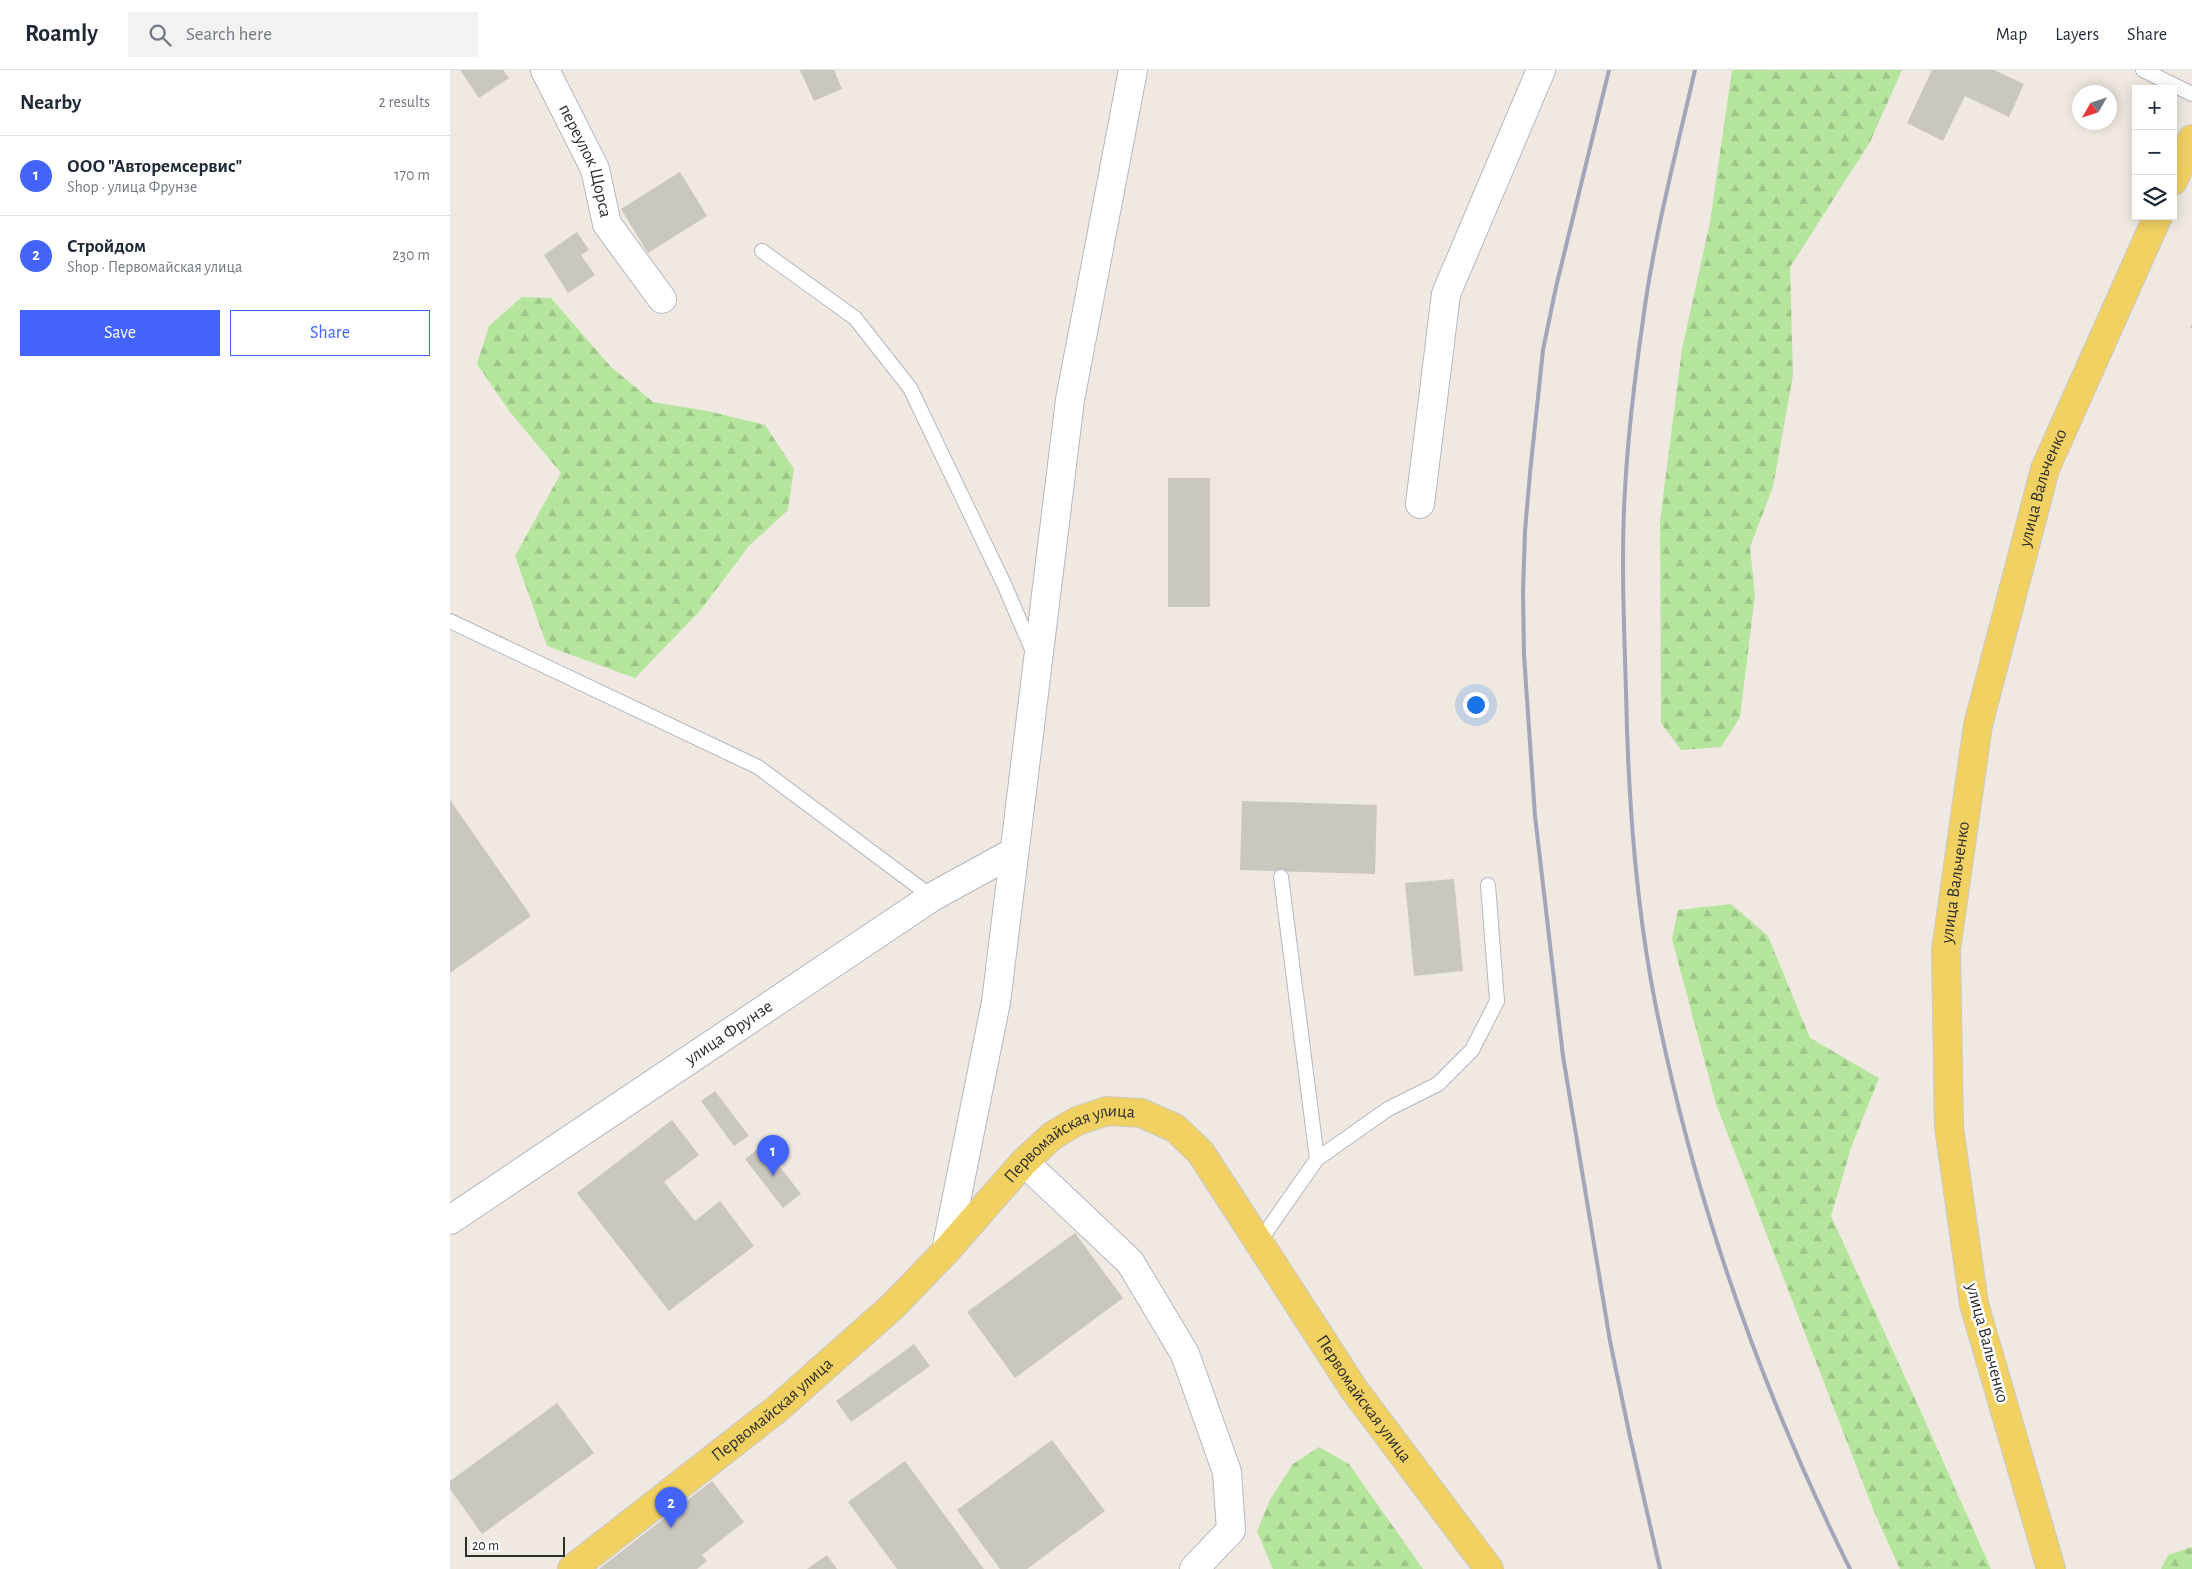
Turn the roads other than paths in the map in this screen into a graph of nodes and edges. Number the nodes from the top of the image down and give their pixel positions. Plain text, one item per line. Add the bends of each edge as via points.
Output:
1 (545, 70) edge
2 (1133, 70) edge
3 (1541, 70) edge
4 (2143, 70) edge
5 (2192, 94) edge
6 (2192, 139) edge
7 (2176, 175) edge
8 (2156, 220) edge
9 (762, 251) dead end
10 (662, 299) dead end
11 (1420, 504) dead end
12 (450, 621) edge
13 (1038, 661) junction
14 (1014, 852) junction
15 (1281, 877) dead end
16 (1488, 885) dead end
17 (932, 897) junction
18 (1317, 1159) junction
19 (1024, 1162) junction
20 (450, 1220) edge
21 (1259, 1242) junction
22 (946, 1251) junction
23 (572, 1569) edge
24 (1194, 1569) edge
25 (1489, 1569) edge
26 (2051, 1569) edge

1 - 10 street, переулок Щорса via 595,169 607,224
2 - 13 street via 1070,400
3 - 11 street via 1446,294
4 - 5 lane
6 - 7 main road
8 - 26 main road, улица Вальченко via 2045,470 1978,725 1946,950 1949,1127 1974,1304
9 - 13 lane via 855,318 910,388
12 - 17 lane via 758,767
13 - 14 street
14 - 17 street, улица Фрунзе
14 - 22 street via 996,1002
15 - 18 lane
16 - 18 lane via 1497,1001 1472,1050 1438,1084 1388,1109
17 - 20 street, улица Фрунзе
18 - 21 lane
19 - 21 main road, Первомайская улица via 1052,1136 1077,1121 1107,1111 1141,1113 1174,1128 1201,1153
19 - 22 main road, Первомайская улица
19 - 24 street via 1130,1262 1185,1354 1227,1472 1231,1530
21 - 25 main road, Первомайская улица via 1355,1391
22 - 23 main road, Первомайская улица via 893,1306 778,1409

